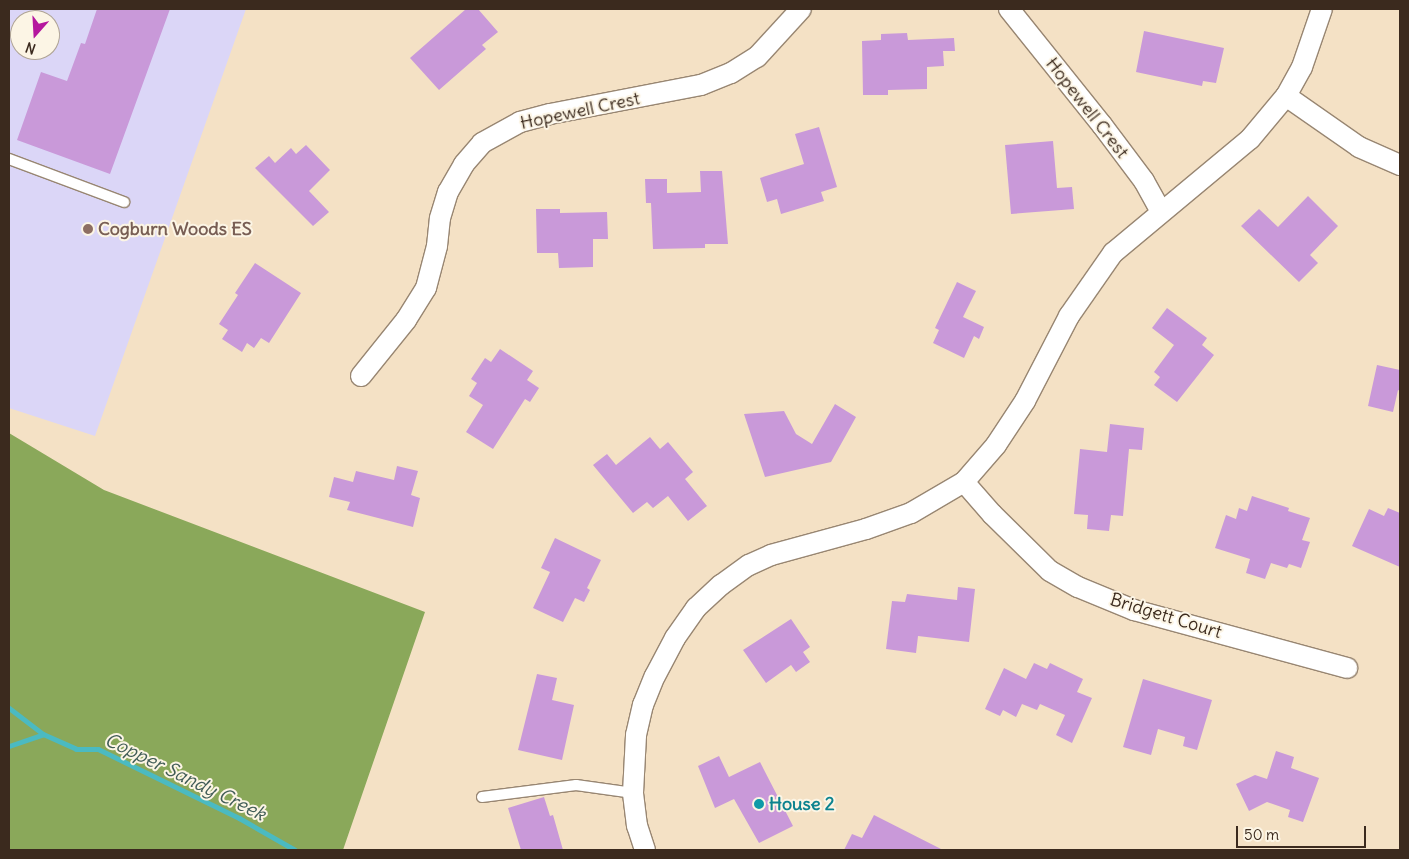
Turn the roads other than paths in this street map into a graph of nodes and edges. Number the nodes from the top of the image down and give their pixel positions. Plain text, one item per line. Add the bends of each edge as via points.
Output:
1 (801, 9) edge
2 (1008, 9) edge
3 (1322, 9) edge
4 (1286, 96) junction
5 (9, 159) edge
6 (1400, 165) edge
7 (124, 202) dead end
8 (1161, 212) junction
9 (361, 376) dead end
10 (964, 482) junction
11 (1347, 668) dead end
12 (633, 792) junction
13 (482, 797) dead end
14 (645, 850) edge

1 - 9 street, Hopewell Crest via 757,57 731,74 692,87 520,122 482,143 464,164 448,192 426,288 406,320
2 - 8 street, Hopewell Crest via 1102,125 1144,181
3 - 4 street via 1302,68
4 - 6 street via 1359,147
4 - 8 street via 1250,139
5 - 7 lane
8 - 10 street via 1113,254 1069,316 1026,402
10 - 11 street, Bridgett Court via 1050,571 1078,587 1134,610
10 - 12 street via 911,513 771,555 748,565 721,584 696,608 655,676 643,705 636,735
12 - 13 lane via 576,785
12 - 14 street via 637,826

